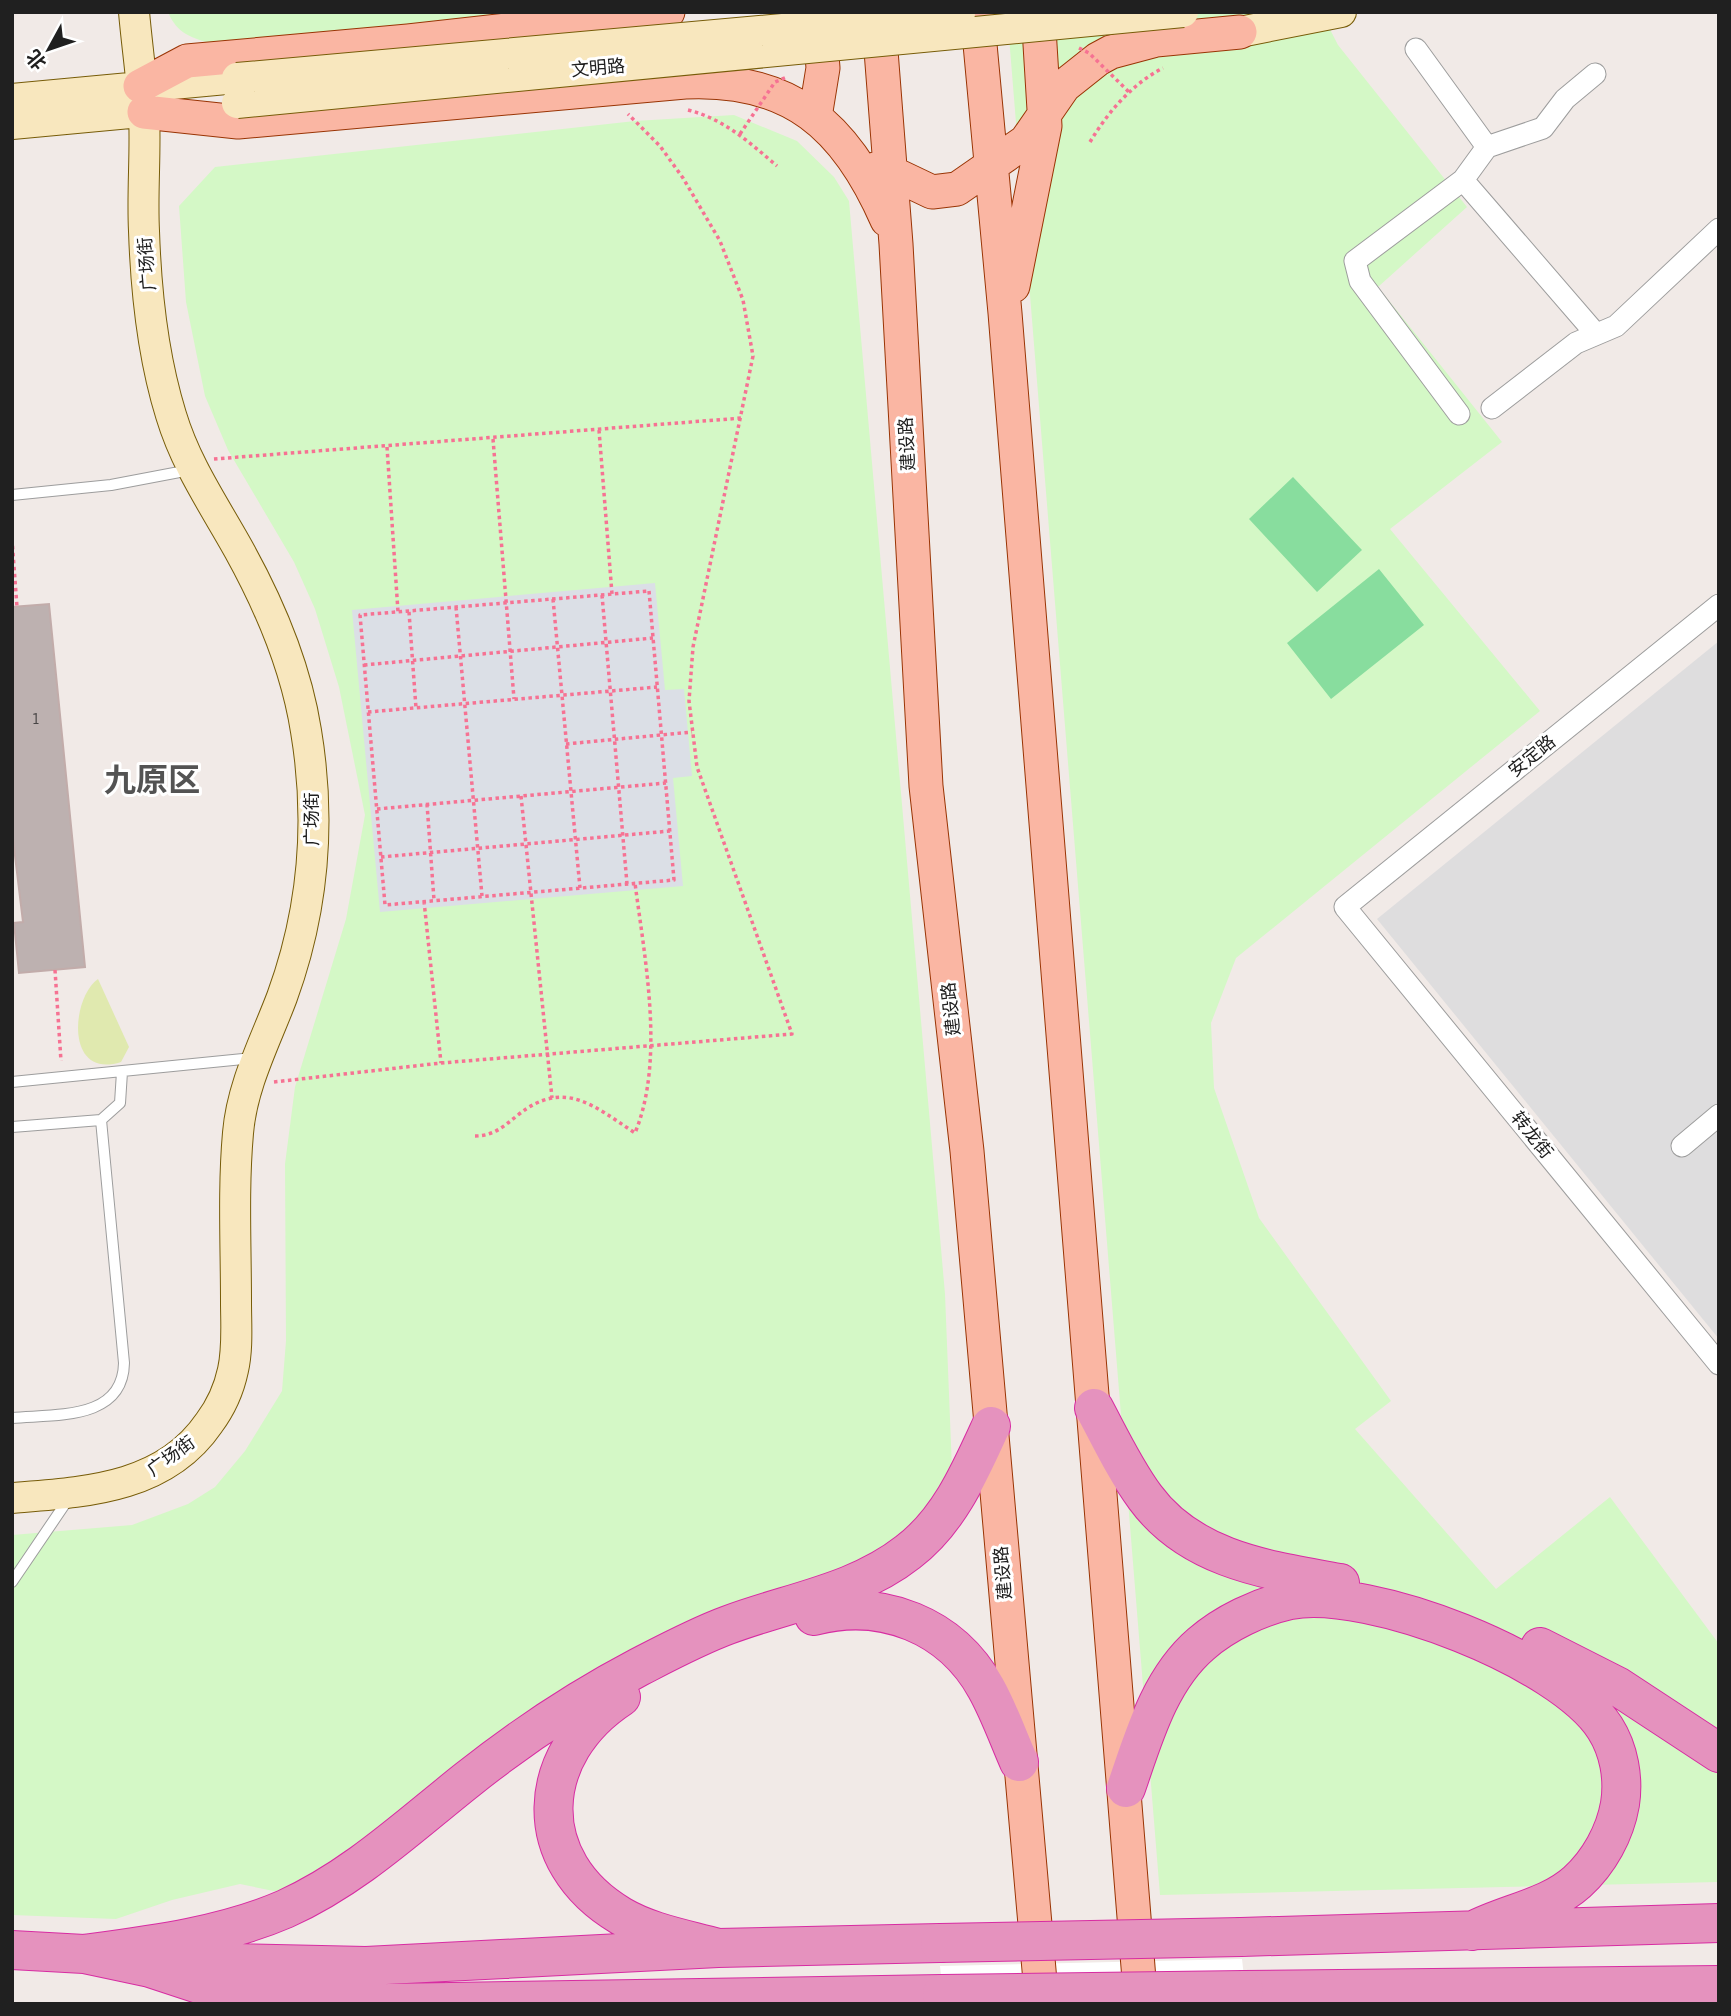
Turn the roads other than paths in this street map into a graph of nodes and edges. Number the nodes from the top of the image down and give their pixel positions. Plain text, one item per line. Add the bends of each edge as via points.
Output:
1 (134, 12) edge
2 (667, 12) edge
3 (818, 12) edge
4 (878, 12) edge
5 (967, 12) edge
6 (977, 12) edge
7 (1038, 12) edge
8 (1183, 12) edge
9 (1342, 12) edge
10 (1240, 32) joint
11 (1416, 49) dead end
12 (1595, 74) dead end
13 (237, 90) junction
14 (12, 99) edge
15 (142, 99) junction
16 (1046, 114) junction
17 (815, 117) junction
18 (12, 124) edge
19 (1487, 147) junction
20 (853, 159) junction
21 (991, 162) junction
22 (890, 172) junction
23 (1463, 180) junction
24 (1719, 229) edge
25 (896, 244) junction
26 (1005, 313) junction
27 (1596, 334) junction
28 (1492, 408) dead end
29 (1459, 414) dead end
30 (190, 465) junction
31 (12, 495) edge
32 (1719, 605) edge
33 (1345, 907) joint
34 (263, 1070) junction
35 (122, 1072) junction
36 (12, 1082) edge
37 (1719, 1115) edge
38 (101, 1120) junction
39 (12, 1127) edge
40 (1682, 1146) dead end
41 (1719, 1364) edge
42 (1094, 1408) junction
43 (12, 1418) edge
44 (991, 1426) junction
45 (73, 1493) junction
46 (12, 1498) edge
47 (12, 1582) edge
48 (1719, 1753) edge
49 (1019, 1762) junction
50 (1126, 1788) junction
51 (1719, 1923) edge
52 (1472, 1931) junction
53 (718, 1948) junction
54 (12, 1950) edge
55 (84, 1954) junction
56 (1719, 1962) edge
57 (150, 1968) junction
58 (1719, 1985) edge
59 (1670, 1987) junction
60 (343, 2003) edge
61 (1042, 2004) edge
62 (1141, 2004) edge

1 - 15 main road, 广场街
2 - 15 main road via 187,61
3 - 17 main road via 823,68
4 - 22 main road, 建设路
5 - 13 main road, 文明路, bridge
6 - 21 main road
7 - 16 main road
8 - 13 main road, 文明路, bridge
9 - 10 main road
10 - 16 main road via 1156,40 1111,52 1073,77
11 - 19 street
12 - 19 street via 1565,99 1543,128
13 - 15 main road, 文明路
14 - 15 main road, 文明路
15 - 17 main road via 238,122 685,82 738,83 779,93
15 - 18 main road, 文明路
15 - 30 main road, 广场街 via 144,233 151,313 164,392
16 - 21 main road via 1026,141
16 - 26 main road via 1019,265
17 - 20 main road
19 - 23 street
20 - 22 main road
20 - 25 main road via 869,182
21 - 22 main road via 957,189 943,192 924,189
21 - 26 main road
22 - 25 main road, 建设路
23 - 27 street
23 - 29 street via 1355,261 1360,281
24 - 27 street via 1616,326
25 - 44 main road, 建设路 via 926,786 967,1151
26 - 42 main road
27 - 28 street via 1576,343
30 - 31 lane via 111,485
30 - 34 main road, 广场街 via 272,615 302,711 312,775 309,896
32 - 33 street, 安定路
33 - 41 street, 转龙街
34 - 35 lane
34 - 45 main road, 广场街 via 246,1091 238,1133 236,1354 227,1390 208,1426 167,1464 114,1487
35 - 36 lane
35 - 38 lane via 120,1103
37 - 40 street
38 - 39 lane
38 - 43 lane via 123,1381 94,1409
42 - 48 highway via 1145,1497 1180,1534 1205,1548 1261,1567 1426,1602 1475,1619 1617,1686
42 - 50 main road
44 - 49 main road, 建设路
44 - 55 highway via 940,1521 880,1572 851,1586 728,1625 600,1688 500,1754 352,1871 288,1907 211,1932
45 - 46 main road, 广场街
45 - 47 lane
49 - 53 highway via 985,1686 962,1655 937,1633 889,1613 846,1610 781,1625 715,1650 624,1695 582,1729 559,1766 554,1796 558,1841 585,1888 621,1916 661,1933
49 - 61 main road, 建设路
50 - 52 highway via 1154,1712 1178,1670 1200,1645 1240,1618 1308,1599 1376,1607 1450,1630 1539,1670 1575,1695 1615,1746 1621,1781 1611,1835 1577,1881 1552,1898
50 - 62 main road
51 - 52 highway
52 - 53 highway, bridge
53 - 57 highway via 366,1966 182,1962
54 - 55 highway
55 - 57 highway
56 - 59 highway
57 - 60 highway via 229,1994
58 - 59 highway
59 - 60 highway, bridge

